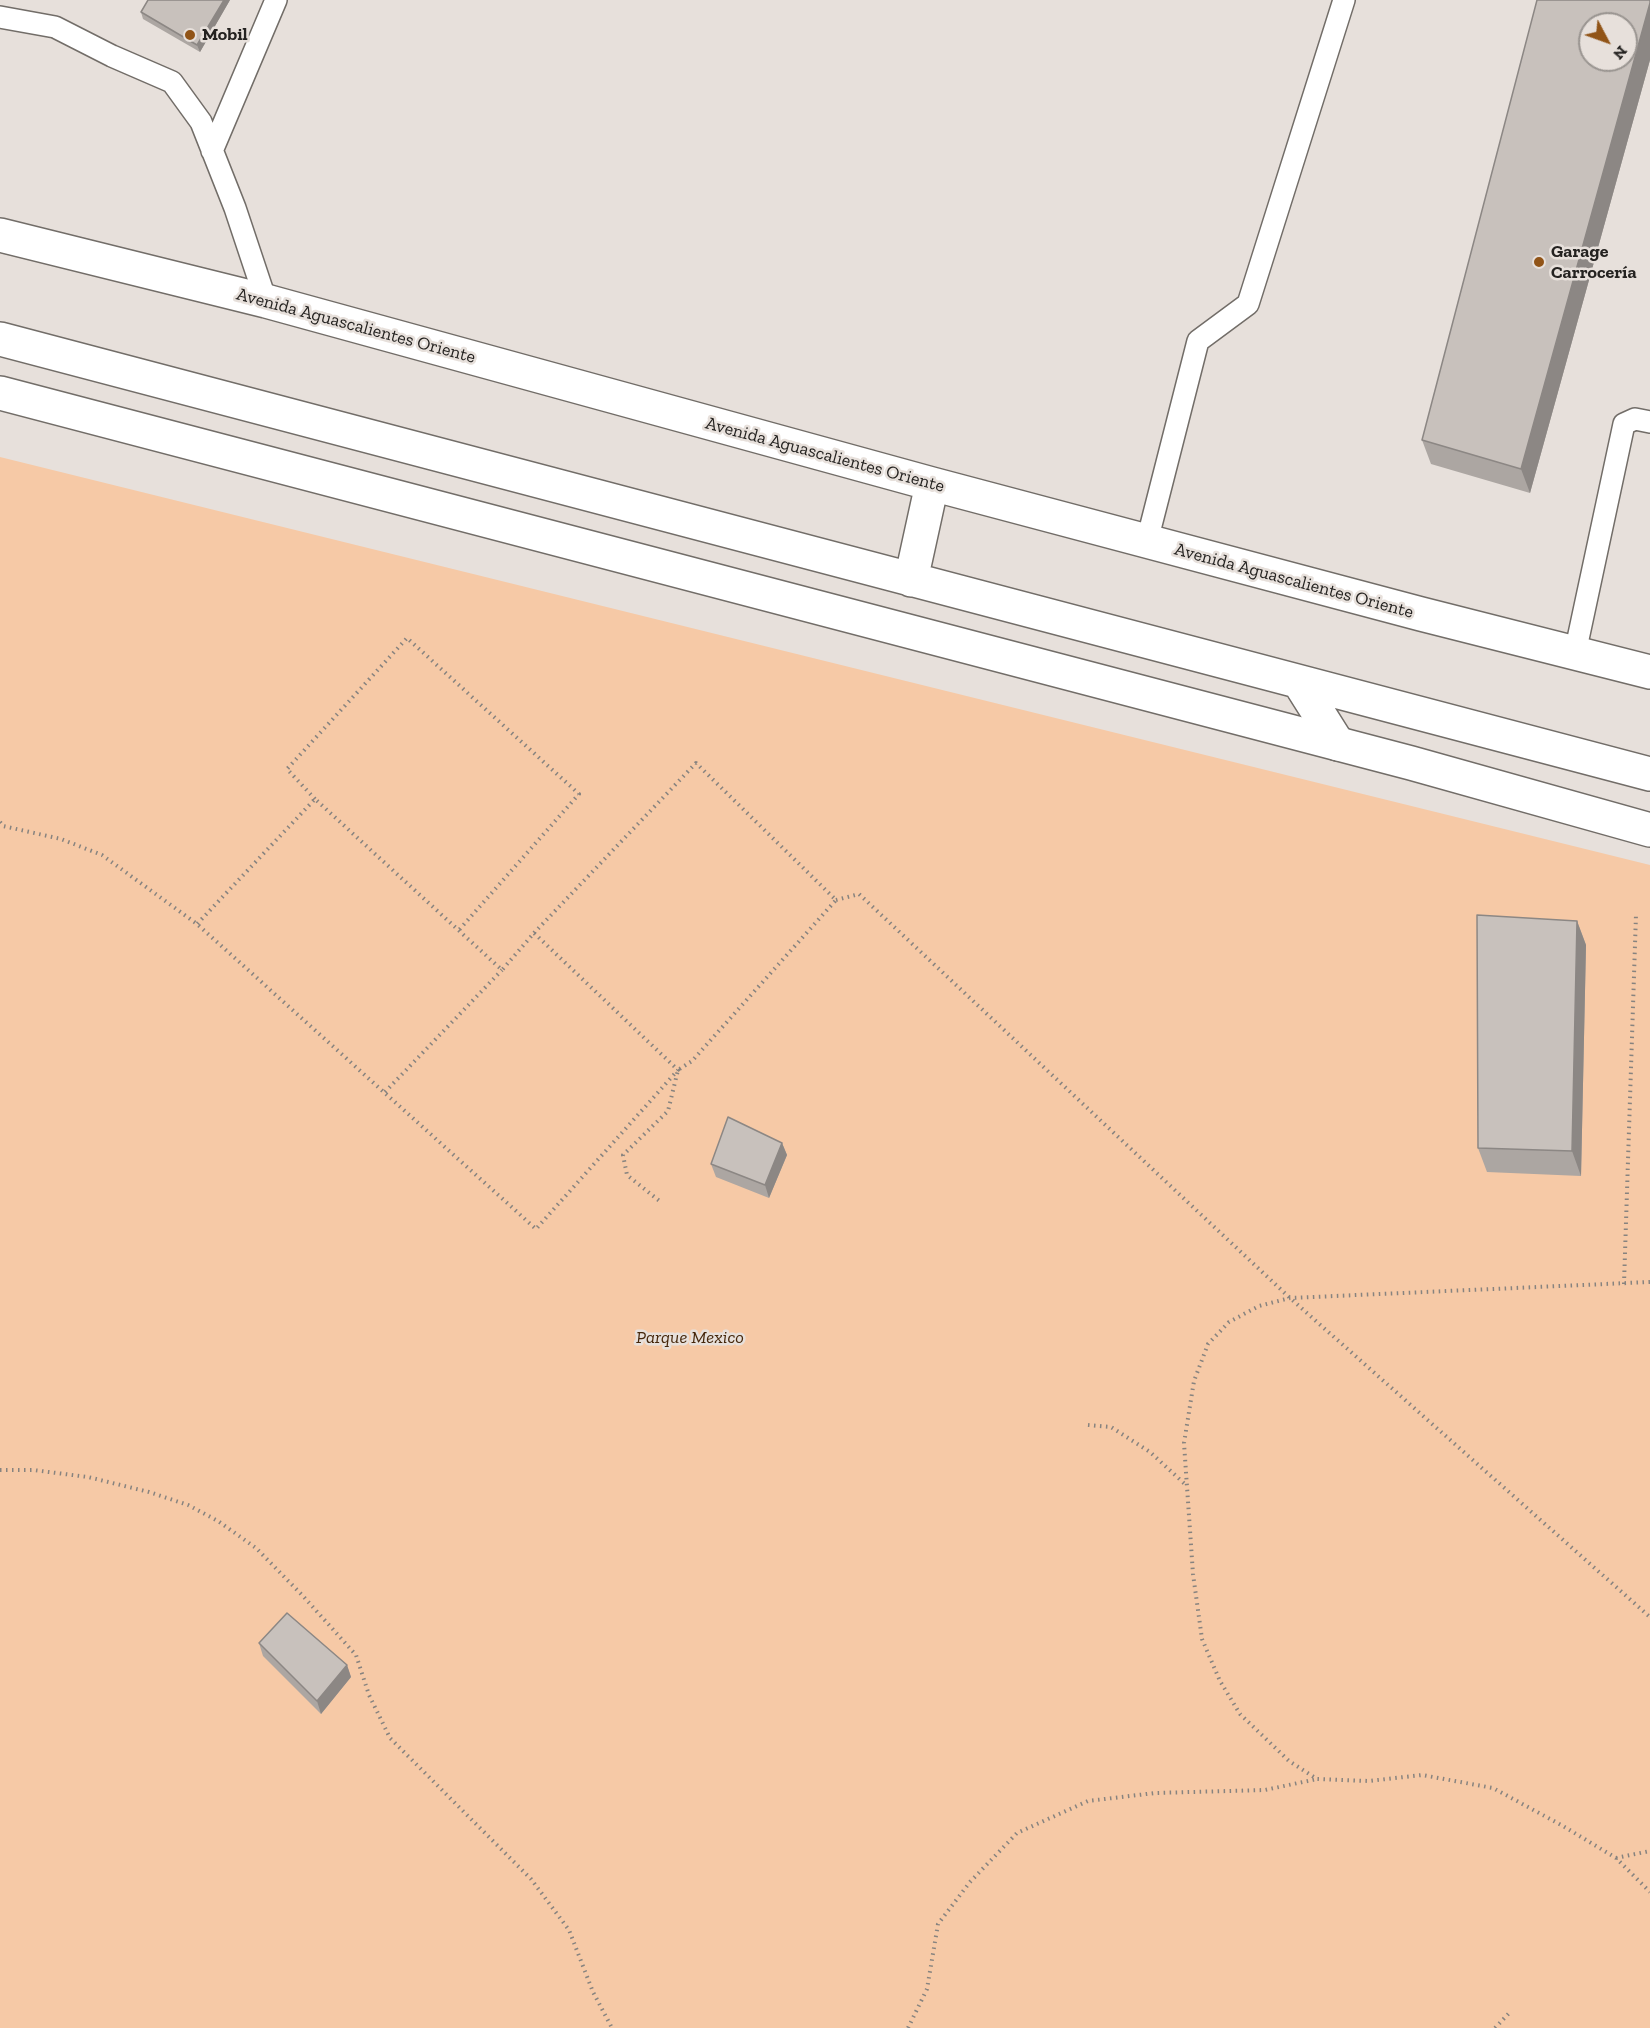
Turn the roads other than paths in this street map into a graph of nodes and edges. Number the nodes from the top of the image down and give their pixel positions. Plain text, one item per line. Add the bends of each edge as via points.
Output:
1 (276, 0) edge
2 (1344, 0) edge
3 (0, 18) edge
4 (212, 151) junction
5 (0, 235) edge
6 (266, 301) junction
7 (0, 339) edge
8 (0, 393) edge
9 (1650, 422) edge
10 (932, 484) junction
11 (1147, 542) junction
12 (911, 580) junction
13 (1575, 653) junction
14 (1650, 672) edge
15 (1299, 682) junction
16 (1338, 744) junction
17 (1650, 774) edge
18 (1650, 830) edge

1 - 4 lane
2 - 11 lane via 1248,304 1198,341
3 - 4 lane via 55,27 172,82 201,122
4 - 6 lane
5 - 6 main road, Avenida Aguascalientes Oriente
6 - 10 main road, Avenida Aguascalientes Oriente
7 - 12 main road
8 - 16 main road
9 - 13 lane via 1635,418 1624,424
10 - 11 main road, Avenida Aguascalientes Oriente
10 - 12 main road
11 - 13 main road, Avenida Aguascalientes Oriente
12 - 15 main road
13 - 14 main road, Avenida Aguascalientes Oriente
15 - 16 main road
15 - 17 main road
16 - 18 main road

